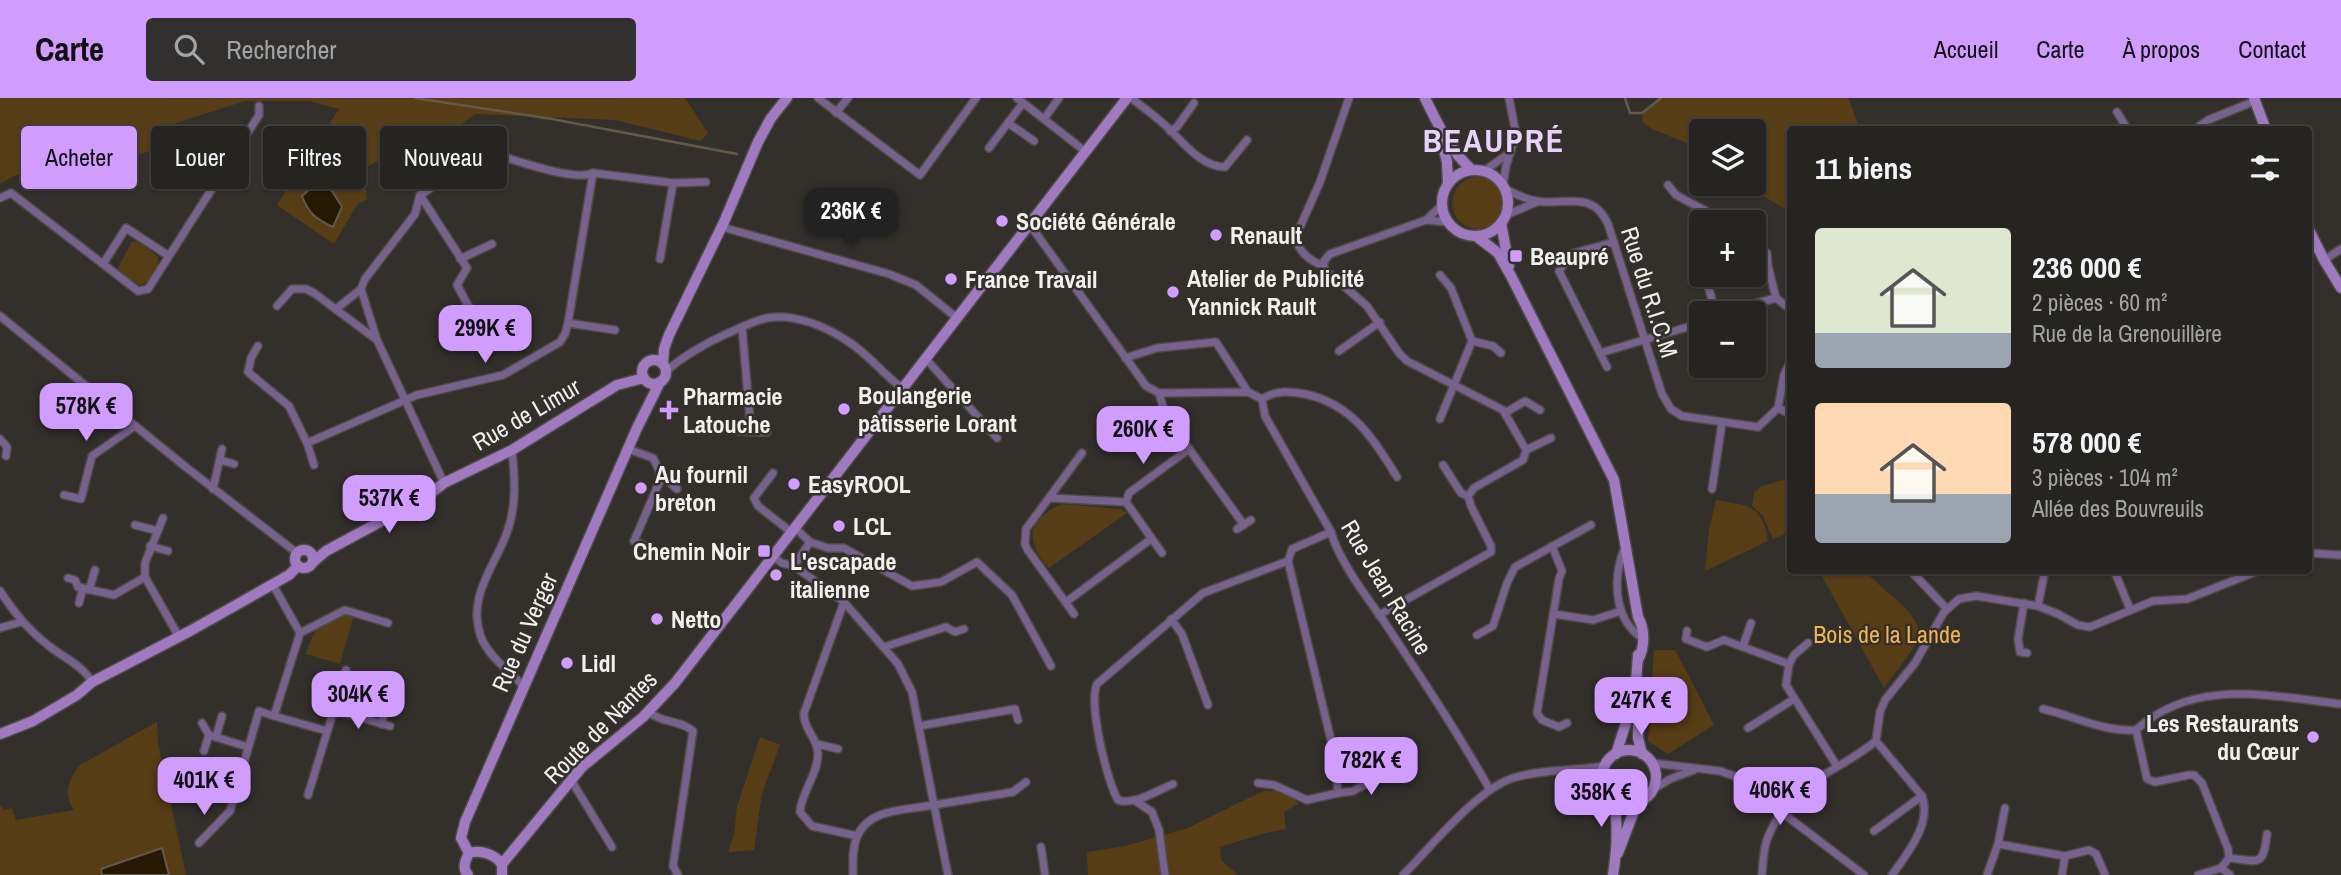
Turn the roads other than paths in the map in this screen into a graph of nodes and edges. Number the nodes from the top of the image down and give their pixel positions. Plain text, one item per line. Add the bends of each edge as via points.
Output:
1 (780, 98) edge
2 (787, 98) edge
3 (818, 98) edge
4 (848, 98) edge
5 (976, 98) edge
6 (1059, 98) edge
7 (1129, 98) edge
8 (1349, 98) edge
9 (1425, 98) edge
10 (1509, 98) edge
11 (2255, 100) edge
12 (1024, 101) edge
13 (1194, 103) dead end
14 (258, 106) dead end
15 (2117, 112) dead end
16 (836, 113) junction
17 (771, 118) junction
18 (1044, 119) junction
19 (1008, 123) junction
20 (2126, 126) edge
21 (2200, 126) edge
22 (2265, 126) edge
23 (1440, 128) junction
24 (1170, 131) junction
25 (1247, 140) dead end
26 (1034, 141) dead end
27 (989, 148) dead end
28 (1086, 152) junction
29 (1509, 153) junction
30 (1478, 171) junction
31 (593, 173) junction
32 (706, 182) dead end
33 (673, 183) junction
34 (1448, 184) junction
35 (1668, 185) dead end
36 (1504, 187) junction
37 (420, 195) junction
38 (0, 198) edge
39 (1537, 202) junction
40 (1442, 205) junction
41 (1704, 210) edge
42 (1504, 219) junction
43 (1426, 220) junction
44 (1448, 222) junction
45 (1030, 225) junction
46 (722, 227) junction
47 (1476, 236) junction
48 (2312, 236) edge
49 (1614, 242) junction
50 (492, 244) dead end
51 (2341, 249) edge
52 (1766, 252) edge
53 (169, 256) junction
54 (460, 259) junction
55 (660, 259) dead end
56 (2324, 260) junction
57 (103, 264) junction
58 (1324, 265) junction
59 (1440, 275) dead end
60 (1511, 276) junction
61 (2341, 288) edge
62 (361, 289) junction
63 (1776, 298) junction
64 (1765, 301) edge
65 (277, 306) dead end
66 (1787, 307) edge
67 (336, 309) junction
68 (470, 309) dead end
69 (0, 316) edge
70 (957, 318) junction
71 (1380, 322) junction
72 (568, 323) junction
73 (742, 327) junction
74 (1689, 327) edge
75 (615, 330) dead end
76 (669, 335) junction
77 (377, 340) junction
78 (1644, 340) junction
79 (1472, 341) junction
80 (258, 346) dead end
81 (1339, 351) dead end
82 (1501, 353) dead end
83 (1600, 353) junction
84 (1125, 358) junction
85 (926, 359) junction
86 (647, 362) junction
87 (665, 367) junction
88 (1606, 367) dead end
89 (1787, 368) edge
90 (651, 381) junction
91 (1453, 384) junction
92 (617, 385) junction
93 (902, 388) junction
94 (1248, 392) junction
95 (1159, 393) junction
96 (407, 399) junction
97 (1262, 399) junction
98 (1778, 408) junction
99 (1540, 410) dead end
100 (1787, 412) edge
101 (1505, 413) junction
102 (1440, 419) dead end
103 (1722, 423) junction
104 (135, 426) junction
105 (739, 431) dead end
106 (751, 432) junction
107 (767, 432) dead end
108 (997, 438) dead end
109 (1550, 438) dead end
110 (0, 439) edge
111 (307, 443) junction
112 (222, 449) dead end
113 (628, 449) junction
114 (1189, 449) junction
115 (512, 450) junction
116 (1527, 450) junction
117 (1082, 453) dead end
118 (6, 456) dead end
119 (220, 460) junction
120 (234, 464) dead end
121 (1443, 464) dead end
122 (314, 465) dead end
123 (772, 472) dead end
124 (662, 476) junction
125 (1397, 477) dead end
126 (444, 483) junction
127 (213, 489) junction
128 (677, 489) dead end
129 (1712, 489) dead end
130 (64, 495) dead end
131 (1468, 496) junction
132 (1051, 498) junction
133 (1126, 502) junction
134 (163, 518) dead end
135 (1244, 524) dead end
136 (135, 525) dead end
137 (1591, 525) dead end
138 (793, 530) junction
139 (158, 531) junction
140 (1331, 532) junction
141 (1151, 539) junction
142 (810, 542) junction
143 (1627, 543) junction
144 (643, 545) dead end
145 (150, 546) junction
146 (1552, 546) junction
147 (167, 551) dead end
148 (297, 553) junction
149 (1162, 553) dead end
150 (2312, 553) edge
151 (2341, 555) edge
152 (772, 556) junction
153 (311, 558) junction
154 (1288, 561) junction
155 (298, 566) junction
156 (794, 566) junction
157 (95, 570) dead end
158 (1914, 574) edge
159 (2044, 574) edge
160 (2116, 574) edge
161 (2236, 574) edge
162 (2250, 574) edge
163 (145, 577) junction
164 (68, 578) dead end
165 (2238, 579) junction
166 (273, 585) junction
167 (86, 589) junction
168 (0, 592) edge
169 (844, 602) junction
170 (1066, 602) junction
171 (79, 603) dead end
172 (2024, 603) junction
173 (2038, 606) junction
174 (1947, 609) junction
175 (2130, 609) junction
176 (1621, 611) junction
177 (1074, 614) dead end
178 (1554, 614) junction
179 (1379, 615) junction
180 (1639, 617) junction
181 (1171, 619) junction
182 (20, 622) junction
183 (1751, 622) dead end
184 (388, 624) dead end
185 (0, 628) edge
186 (964, 629) dead end
187 (1688, 631) dead end
188 (300, 633) junction
189 (1477, 635) dead end
190 (1638, 635) junction
191 (179, 637) junction
192 (1808, 643) dead end
193 (1743, 646) junction
194 (884, 647) junction
195 (2021, 652) dead end
196 (1638, 660) junction
197 (1789, 664) junction
198 (1051, 666) dead end
199 (346, 670) dead end
200 (92, 682) junction
201 (523, 686) junction
202 (1635, 695) junction
203 (1794, 699) junction
204 (388, 703) dead end
205 (2341, 704) edge
206 (1209, 705) dead end
207 (2043, 709) dead end
208 (333, 710) junction
209 (649, 712) junction
210 (222, 716) dead end
211 (274, 716) junction
212 (1018, 720) dead end
213 (202, 723) dead end
214 (1567, 723) dead end
215 (919, 726) junction
216 (1748, 728) dead end
217 (2136, 730) junction
218 (327, 731) junction
219 (0, 734) edge
220 (212, 736) junction
221 (1876, 741) junction
222 (817, 744) junction
223 (248, 747) junction
224 (838, 749) dead end
225 (204, 751) dead end
226 (1616, 754) junction
227 (1642, 754) junction
228 (1652, 764) junction
229 (1604, 766) junction
230 (1837, 766) junction
231 (1395, 768) dead end
232 (1698, 769) junction
233 (1557, 772) junction
234 (571, 780) junction
235 (1026, 782) dead end
236 (1258, 783) dead end
237 (1173, 784) dead end
238 (1604, 788) junction
239 (1490, 790) junction
240 (1652, 790) junction
241 (1338, 793) junction
242 (307, 795) dead end
243 (1922, 796) junction
244 (1613, 799) junction
245 (1134, 800) junction
246 (1637, 803) junction
247 (933, 805) junction
248 (2005, 808) dead end
249 (1783, 812) junction
250 (1874, 831) dead end
251 (2267, 834) dead end
252 (857, 836) junction
253 (199, 843) dead end
254 (1998, 844) junction
255 (612, 847) dead end
256 (1041, 847) dead end
257 (469, 853) junction
258 (1616, 855) junction
259 (2065, 856) junction
260 (2229, 858) junction
261 (2221, 868) junction
262 (502, 870) edge
263 (466, 875) edge
264 (678, 875) edge
265 (853, 875) edge
266 (948, 875) edge
267 (1045, 875) edge
268 (1165, 875) edge
269 (1403, 875) edge
270 (1613, 875) edge
271 (1762, 875) edge
272 (1864, 875) edge
273 (1892, 875) edge
274 (1987, 875) edge
275 (2062, 875) edge
276 (2105, 875) edge
277 (2198, 875) edge
278 (2230, 875) edge

1 - 17 street
2 - 17 street
3 - 16 street
4 - 16 street
5 - 16 street via 920,175
6 - 18 street
7 - 24 street
7 - 28 street, Route de Nantes
8 - 58 street via 1296,236 1301,250
9 - 23 street
10 - 29 street via 1516,129
11 - 21 street
11 - 22 street
12 - 18 street
12 - 19 street
13 - 24 street
14 - 53 street via 258,115
15 - 20 street
17 - 46 street
18 - 28 street
19 - 26 street
19 - 27 street
23 - 30 street via 1462,161
23 - 34 street
24 - 25 street via 1219,167 1225,167
28 - 45 street, Route de Nantes
29 - 30 street
29 - 36 street
30 - 34 street via 1454,177
30 - 36 street via 1495,177
31 - 33 street
31 - 37 street via 585,177 558,172 494,154
31 - 72 street
32 - 33 street
33 - 55 street
34 - 40 street
35 - 41 street via 1676,195
36 - 39 street, Rue du R.I.C.M
36 - 42 street via 1508,199
37 - 54 street
37 - 62 street via 415,214
38 - 57 street via 11,192
39 - 42 street, Rue du R.I.C.M
39 - 49 street, Rue du R.I.C.M via 1590,204 1604,215
40 - 43 street
40 - 44 street
42 - 47 street via 1490,232
42 - 60 street
43 - 44 street
43 - 58 street via 1331,254
44 - 47 street via 1461,233
45 - 70 street, Route de Nantes
45 - 84 street
46 - 70 street via 890,274 916,285
46 - 76 street
47 - 60 street via 1498,253
48 - 56 street
49 - 78 street, Rue du R.I.C.M
49 - 83 street via 1571,254 1559,271
50 - 54 street
51 - 56 street
52 - 63 street
53 - 57 street via 148,289 138,291
53 - 57 street via 126,228
54 - 68 street via 467,268 457,285
56 - 61 street
58 - 71 street
59 - 79 street via 1451,288
60 - 143 street via 1610,469
62 - 67 street
62 - 77 street
63 - 64 street
63 - 66 street
65 - 67 street via 292,289 298,289 314,293
67 - 77 street
69 - 104 street
70 - 85 street, Route de Nantes
71 - 81 street
71 - 91 street via 1407,360
72 - 75 street
72 - 96 street via 560,342 503,375
73 - 87 street
73 - 93 street via 778,317 825,329 851,343
73 - 106 street
74 - 78 street
76 - 86 street
76 - 87 street
77 - 96 street
78 - 83 street
78 - 103 street, Rue du R.I.C.M via 1671,409 1682,416
79 - 82 street
79 - 91 street
80 - 111 street via 248,372 289,406
83 - 88 street
84 - 94 street via 1157,348 1216,342
84 - 95 street via 1146,386
85 - 93 street, Route de Nantes
85 - 108 street
86 - 87 street via 657,360
86 - 90 street via 642,371
86 - 92 street, Rue de Limur
87 - 90 street via 665,377
89 - 98 street
90 - 92 street, Rue de Limur
90 - 113 street, Rue du Verger
91 - 101 street
91 - 102 street
92 - 115 street, Rue de Limur
93 - 138 street, Route de Nantes
94 - 95 street
94 - 97 street
95 - 114 street via 1166,417
96 - 111 street
96 - 126 street
97 - 125 street via 1286,391 1334,404 1368,431
97 - 140 street, Rue Jean Racine via 1265,416
98 - 100 street
98 - 103 street, Rue du R.I.C.M via 1758,427
99 - 101 street via 1525,401
101 - 116 street
103 - 129 street
104 - 127 street
104 - 130 street via 92,456 81,499
105 - 106 street
106 - 107 street
109 - 116 street
110 - 118 street via 7,447
111 - 122 street
112 - 119 street
113 - 124 street via 653,458
113 - 201 street, Rue du Verger
114 - 133 street via 1129,493
114 - 135 street
115 - 126 street, Rue de Limur
115 - 201 street via 516,496 506,534 480,587 478,615 489,650
116 - 131 street via 1523,460
117 - 132 street
119 - 120 street
119 - 127 street
121 - 131 street via 1461,493
123 - 138 street via 754,498 758,506
124 - 128 street
124 - 144 street via 634,541
126 - 153 street, Rue de Limur
127 - 148 street
131 - 179 street via 1491,552
132 - 133 street
132 - 170 street via 1026,529 1025,544
133 - 141 street
134 - 139 street
136 - 139 street
137 - 146 street
138 - 142 street
138 - 152 street, Route de Nantes
139 - 145 street
140 - 154 street via 1292,549
140 - 179 street, Rue Jean Racine
141 - 149 street
141 - 170 street
142 - 156 street
142 - 198 street via 844,548 912,586 941,582 977,562 1012,595
143 - 176 street via 1617,583
143 - 180 street
145 - 147 street
145 - 163 street
146 - 178 street via 1562,568
146 - 189 street via 1516,567 1493,626
148 - 153 street via 302,551
148 - 155 street
150 - 151 street
152 - 156 street
152 - 209 street, Route de Nantes
153 - 155 street, Rue de Limur via 306,568
154 - 181 street via 1203,593
154 - 241 street via 1335,758
155 - 166 street, Rue de Limur
156 - 169 street
157 - 167 street
158 - 174 street
159 - 173 street
160 - 175 street
161 - 165 street
162 - 165 street
163 - 167 street via 114,595
163 - 191 street
164 - 167 street
165 - 175 street via 2187,599 2159,600
166 - 188 street
166 - 191 street, Rue de Limur
167 - 171 street
168 - 182 street
169 - 194 street
169 - 222 street via 804,713
170 - 177 street
172 - 173 street
172 - 174 street via 1970,596
172 - 195 street via 2018,639
173 - 175 street via 2090,627
174 - 221 street via 1915,663 1885,700
176 - 178 street via 1593,620
176 - 190 street
178 - 214 street via 1537,713 1559,726
179 - 239 street, Rue Jean Racine via 1436,698
180 - 190 street
180 - 196 street via 1643,641
181 - 206 street via 1182,634
181 - 245 street via 1095,687 1099,739 1115,795 1122,802
182 - 185 street
182 - 200 street
183 - 193 street
184 - 188 street via 345,610
186 - 194 street via 955,632 946,627
187 - 193 street via 1686,639 1707,647 1721,640
188 - 211 street
190 - 196 street
191 - 200 street, Rue de Limur
192 - 197 street
193 - 197 street
194 - 215 street via 912,692
196 - 202 street
197 - 203 street via 1786,685
199 - 208 street
200 - 219 street, Rue de Limur via 33,721
201 - 257 street, Rue du Verger via 463,827 461,838
202 - 226 street
202 - 227 street
203 - 216 street
203 - 230 street
204 - 208 street via 386,725
205 - 217 street via 2215,694 2176,705
207 - 217 street via 2092,724
208 - 218 street
209 - 234 street, Route de Nantes
209 - 264 street via 693,731 673,866
210 - 220 street
211 - 218 street
211 - 223 street via 259,712
212 - 215 street via 1014,709
213 - 220 street
215 - 247 street
217 - 260 street via 2147,779 2194,775 2202,783
218 - 242 street
220 - 223 street
220 - 225 street
221 - 230 street
221 - 243 street
222 - 224 street
222 - 252 street via 818,757 800,812 812,826
223 - 253 street via 230,811
226 - 227 street
226 - 229 street
227 - 228 street
228 - 232 street
228 - 240 street via 1656,777
229 - 233 street
229 - 238 street
230 - 249 street via 1797,792
231 - 241 street via 1353,791
232 - 240 street
232 - 249 street via 1734,776
233 - 238 street
233 - 239 street via 1515,777
234 - 255 street
234 - 262 street, Route de Nantes
235 - 247 street via 1013,792
236 - 241 street via 1307,800
237 - 245 street
238 - 244 street
239 - 269 street
240 - 246 street
243 - 250 street
243 - 273 street via 1924,810 1915,841
244 - 246 street
244 - 258 street
245 - 268 street via 1152,812
246 - 258 street
247 - 252 street via 877,815
247 - 266 street
248 - 254 street
249 - 271 street via 1768,838
249 - 272 street
251 - 260 street via 2262,859
252 - 265 street
254 - 259 street
254 - 274 street
256 - 267 street
257 - 262 street via 498,859
257 - 263 street, Rue du Verger
258 - 270 street
259 - 275 street
259 - 276 street via 2092,851
260 - 261 street
261 - 277 street
261 - 278 street

